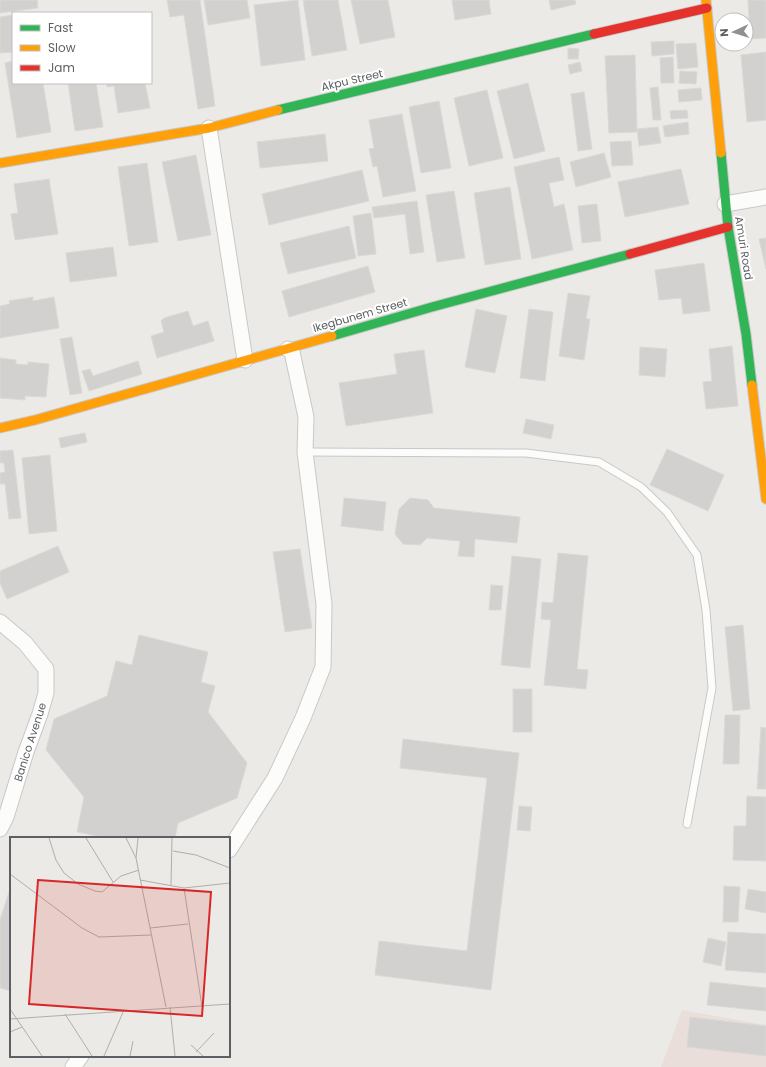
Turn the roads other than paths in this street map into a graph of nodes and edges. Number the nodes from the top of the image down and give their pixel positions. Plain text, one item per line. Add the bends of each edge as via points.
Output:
1 (707, 4) edge
2 (209, 128) junction
3 (0, 163) edge
4 (766, 197) edge
5 (725, 204) junction
6 (728, 227) junction
7 (288, 349) junction
8 (245, 360) junction
9 (0, 428) edge
10 (305, 452) junction
11 (765, 484) edge
12 (766, 500) edge
13 (0, 622) edge
14 (687, 824) dead end
15 (0, 829) edge
16 (230, 848) edge
17 (81, 1057) edge
18 (74, 1067) edge

1 - 2 street, Akpu Street
1 - 5 street, Amuri Road
2 - 3 street, Akpu Street
2 - 8 street
4 - 5 street
5 - 6 street, Amuri Road
6 - 7 street, Ikegbunem Street
6 - 11 street, Amuri Road via 746,334
7 - 8 street, Ikegbunem Street
7 - 10 street via 292,352 306,417
8 - 9 street, Ikegbunem Street
10 - 14 lane via 526,453 599,462 641,487 667,512 697,555 706,610 712,688
10 - 16 street via 324,604 323,667 275,778
11 - 12 street, Amuri Road
13 - 15 street, Banico Avenue via 25,643 46,669 46,693 40,714 6,818
17 - 18 street

